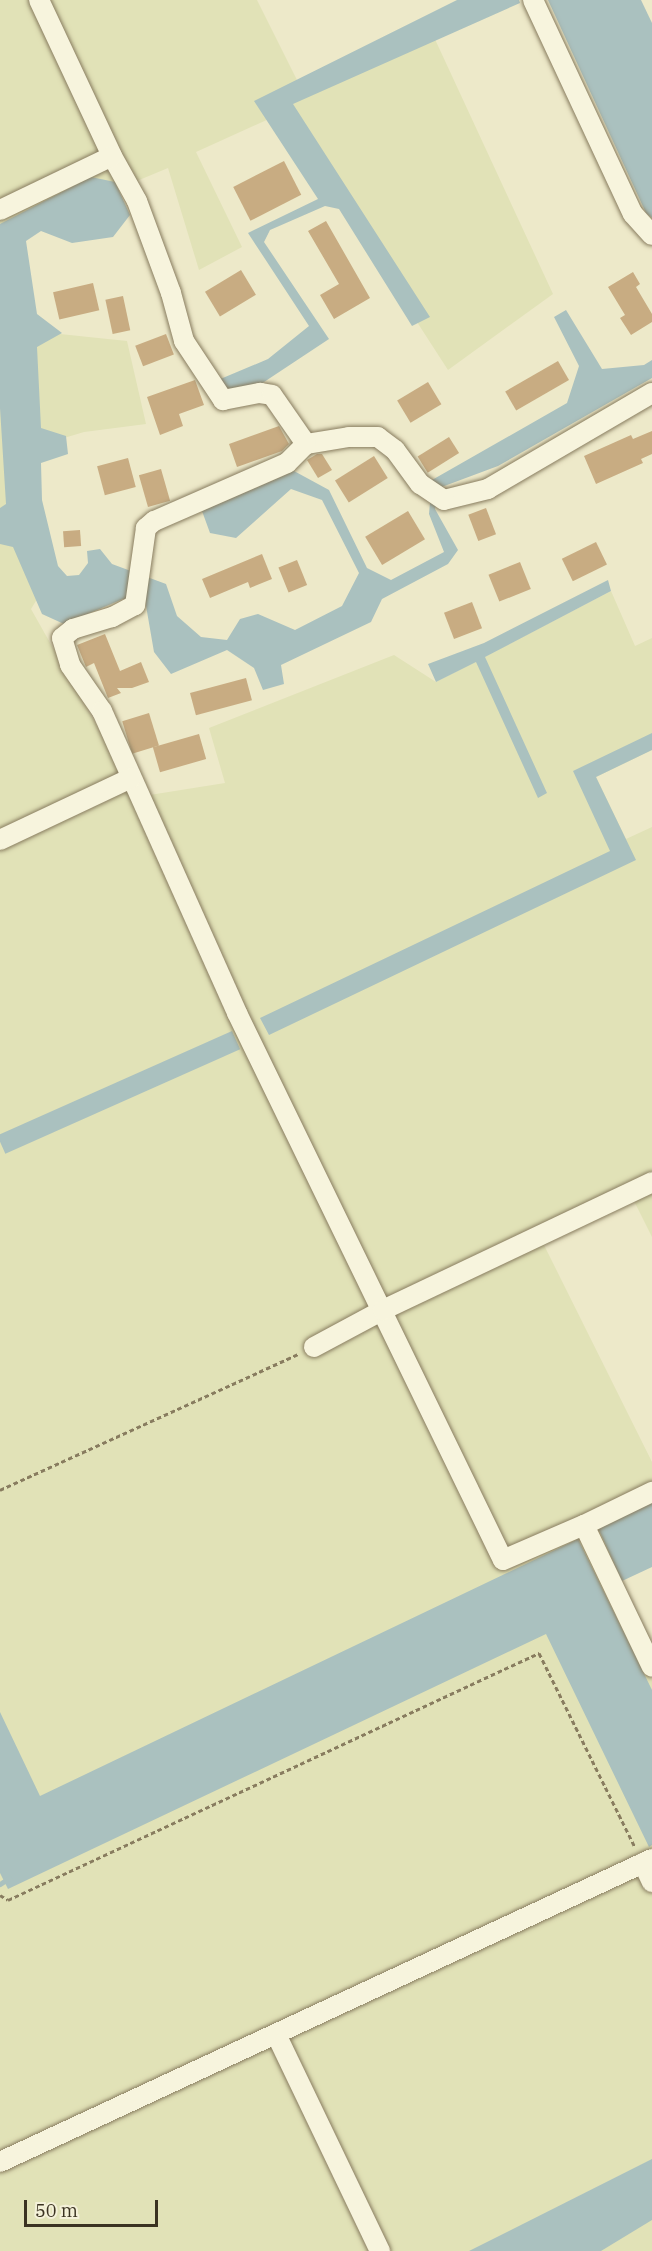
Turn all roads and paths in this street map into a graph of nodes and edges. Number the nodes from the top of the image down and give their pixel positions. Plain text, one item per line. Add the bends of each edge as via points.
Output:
1 (39, 0) edge
2 (533, 0) edge
3 (112, 156) junction
4 (0, 210) edge
5 (652, 235) edge
6 (652, 393) edge
7 (306, 444) junction
8 (131, 778) junction
9 (0, 840) edge
10 (652, 1182) edge
11 (383, 1310) junction
12 (314, 1347) joint
13 (0, 1490) edge
14 (652, 1492) edge
15 (584, 1525) junction
16 (652, 1666) edge
17 (647, 1861) edge
18 (652, 1882) edge
19 (0, 1894) edge
20 (276, 2034) junction
21 (0, 2162) edge
22 (380, 2251) edge

1 - 3 street
2 - 5 street via 633,214
3 - 4 street
3 - 7 street via 137,201 184,341 223,400 260,393 272,395
6 - 7 street via 488,489 444,500 420,484 395,450 378,437
7 - 8 street via 287,463 154,521 146,528 135,605 73,629 62,638 70,665 102,711
8 - 9 street
8 - 11 street via 237,1013
10 - 11 street
11 - 12 street
11 - 15 street via 503,1560
12 - 13 path
14 - 15 street
15 - 16 street
17 - 18 street
17 - 19 path via 539,1653 8,1900
17 - 20 street
20 - 21 street
20 - 22 street

